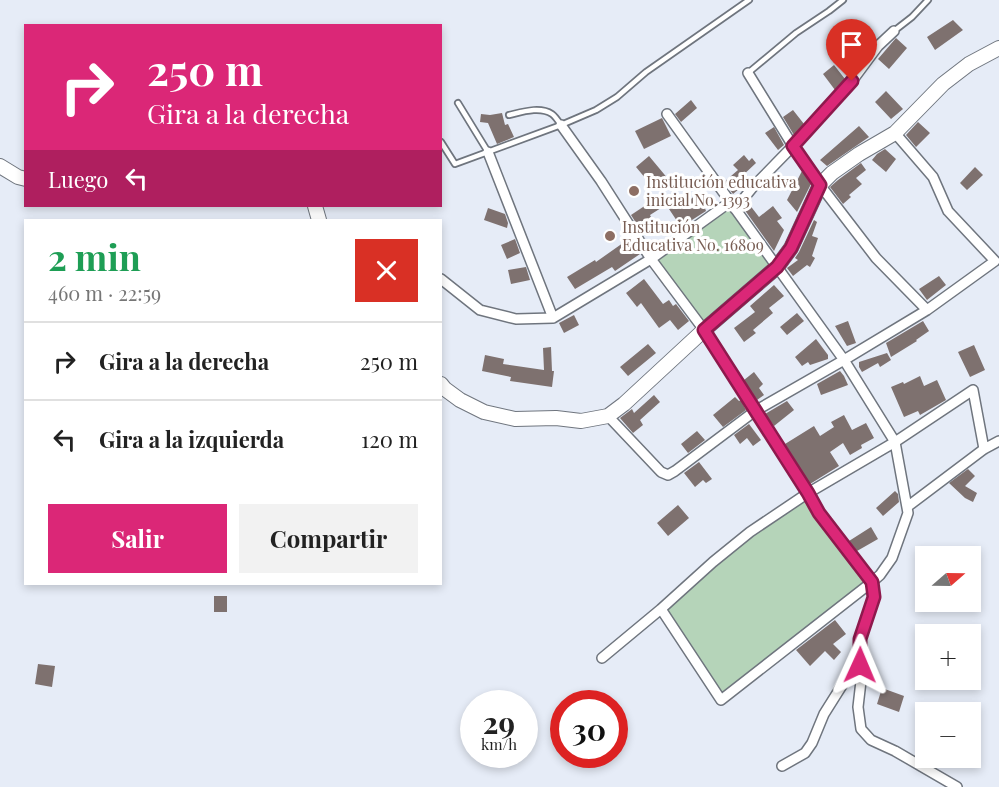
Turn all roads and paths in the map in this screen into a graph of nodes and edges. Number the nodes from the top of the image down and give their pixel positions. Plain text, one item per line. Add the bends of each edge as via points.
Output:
1 (749, 0) edge
2 (843, 0) edge
3 (928, 0) edge
4 (894, 31) joint
5 (999, 48) edge
6 (748, 73) joint
7 (458, 103) dead end
8 (667, 114) dead end
9 (509, 115) dead end
10 (561, 125) junction
11 (895, 133) junction
12 (442, 144) edge
13 (793, 146) junction
14 (488, 152) junction
15 (0, 166) edge
16 (24, 178) edge
17 (820, 185) junction
18 (733, 206) junction
19 (651, 259) junction
20 (997, 260) edge
21 (777, 267) junction
22 (442, 280) edge
23 (927, 310) junction
24 (553, 318) junction
25 (704, 330) junction
26 (844, 360) junction
27 (442, 385) edge
28 (755, 411) junction
29 (608, 416) junction
30 (999, 441) edge
31 (895, 442) junction
32 (984, 448) junction
33 (808, 493) junction
34 (907, 507) junction
35 (872, 582) junction
36 (661, 609) junction
37 (860, 650) junction
38 (602, 658) dead end
39 (782, 766) dead end
40 (957, 787) edge

1 - 10 lane via 617,97
2 - 6 lane
3 - 4 lane
4 - 13 street
5 - 11 street via 943,84
6 - 13 street
7 - 14 lane
8 - 18 street
9 - 10 lane via 541,110 552,114
10 - 14 lane
10 - 19 street
11 - 17 street via 859,154
11 - 20 street via 933,177 948,211
12 - 14 lane via 455,164
13 - 17 street
13 - 18 street
14 - 24 street
15 - 16 street
17 - 21 street via 791,248
17 - 23 street via 876,258
18 - 19 street
18 - 21 street
19 - 24 street
19 - 25 street
20 - 23 street
21 - 25 street
21 - 26 street
22 - 24 street via 480,310 516,319
23 - 26 street
25 - 28 street
25 - 29 street
26 - 28 street
26 - 31 street
27 - 29 street via 484,412 515,419 581,421
28 - 29 street via 668,475
28 - 33 street
30 - 32 street
31 - 32 street via 973,390
31 - 33 street
31 - 34 street
32 - 34 street
33 - 35 street
33 - 36 street via 750,532
34 - 35 street via 892,558
35 - 36 street via 721,700
35 - 37 street via 874,597
36 - 38 street
37 - 39 street via 812,743 805,753
37 - 40 street via 861,729 871,740

